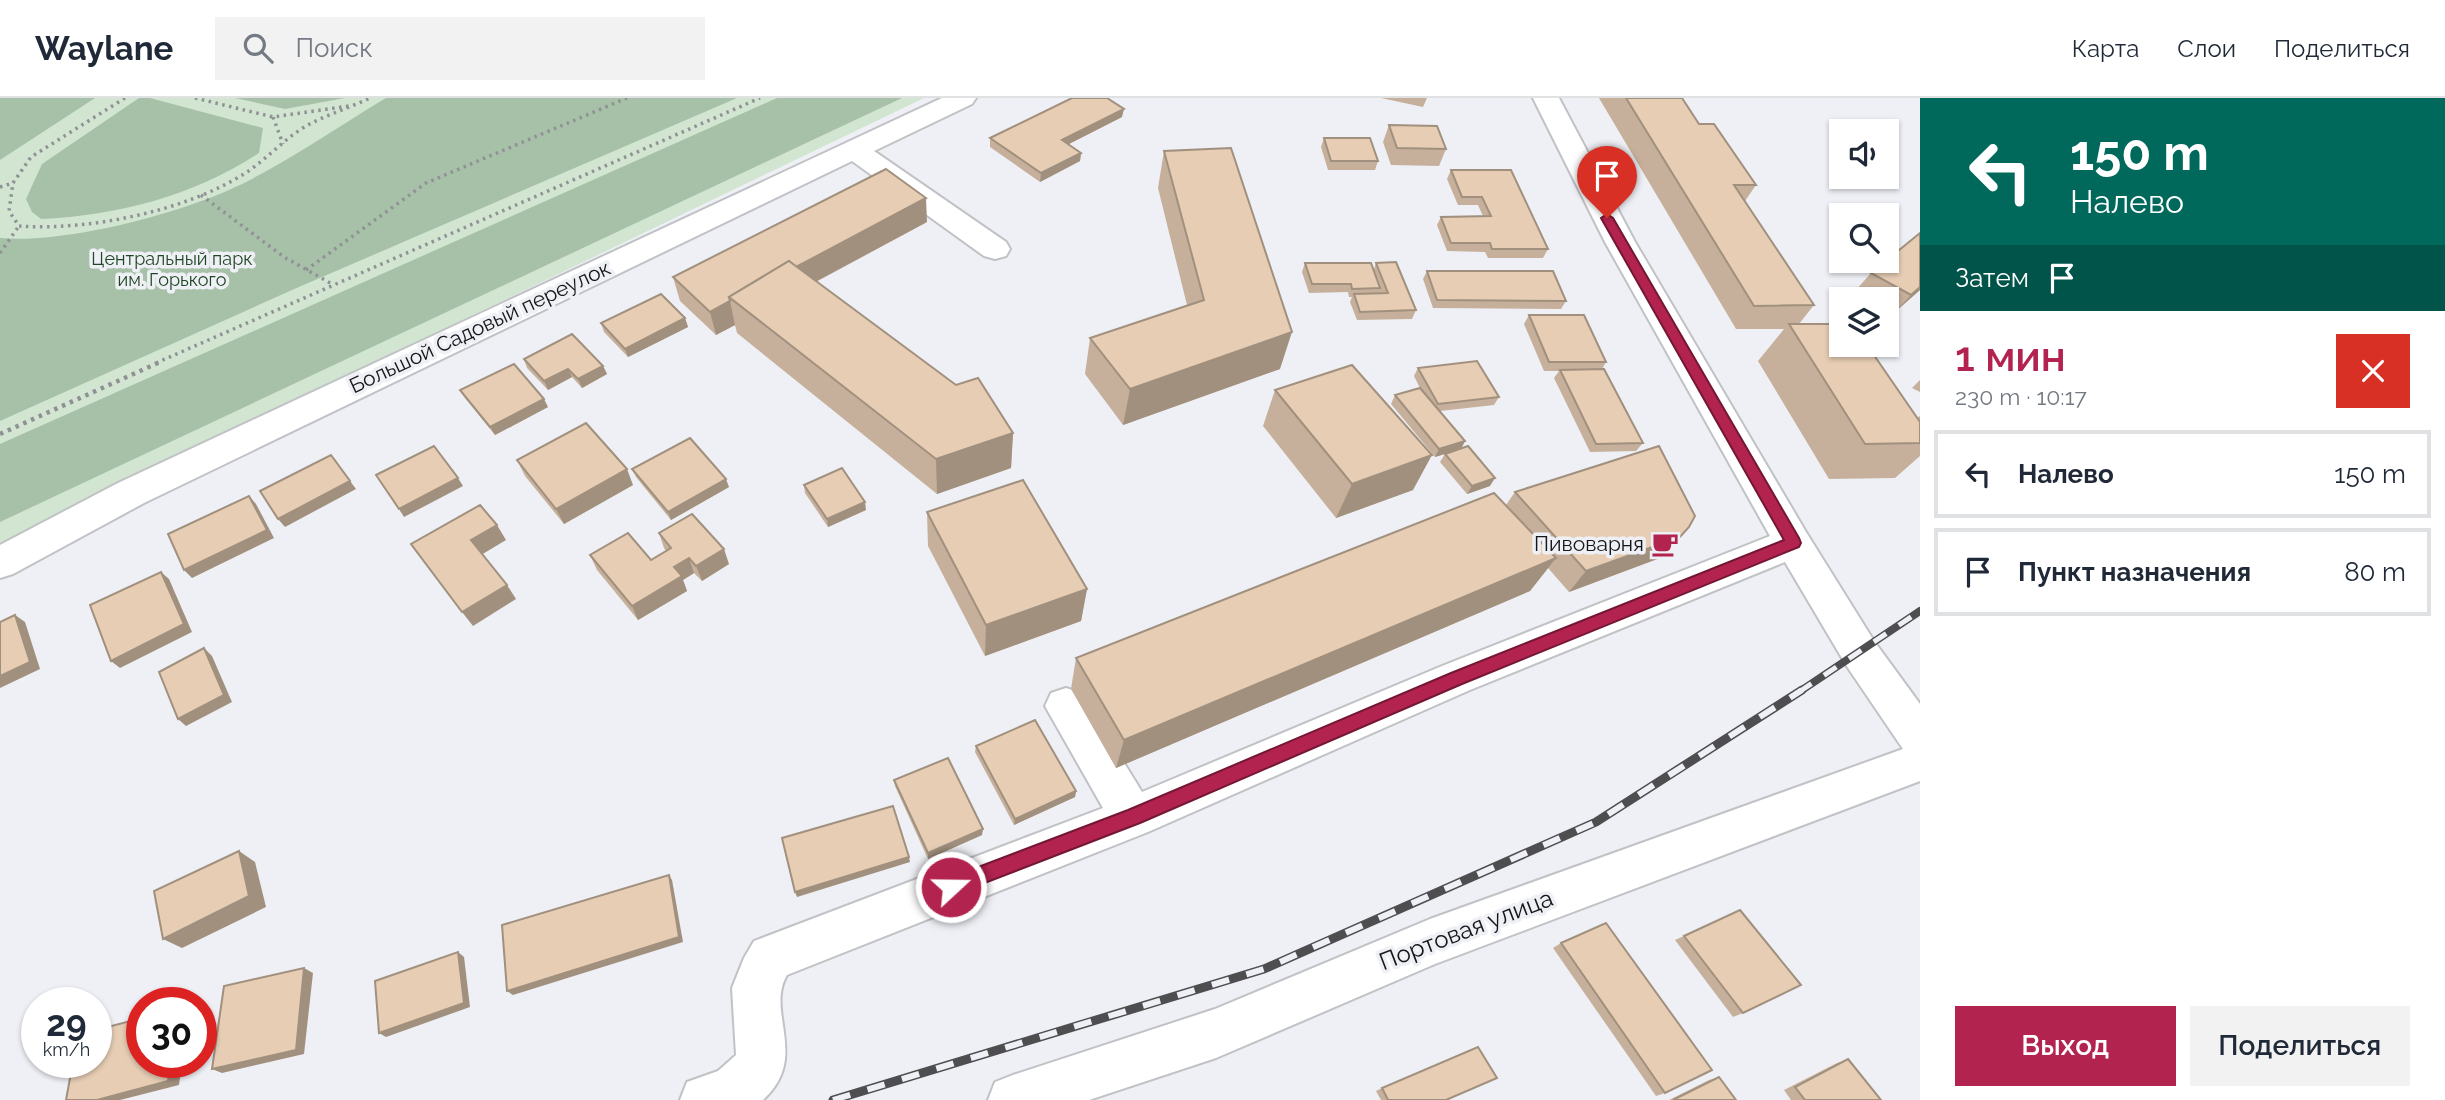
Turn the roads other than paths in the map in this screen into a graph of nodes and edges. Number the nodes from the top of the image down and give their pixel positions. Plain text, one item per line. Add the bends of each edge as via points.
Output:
1 (963, 98) edge
2 (1546, 98) edge
3 (854, 150) junction
4 (995, 249) dead end
5 (1793, 543) junction
6 (0, 563) edge
7 (1066, 705) dead end
8 (1920, 738) edge
9 (1920, 762) edge
10 (1133, 817) junction
11 (705, 1100) edge
12 (1013, 1100) edge

1 - 3 street, Большой Садовый переулок
2 - 5 street via 1620,242
3 - 4 street
3 - 6 street, Большой Садовый переулок via 131,493
5 - 8 street via 1860,653
5 - 10 street via 1457,678
7 - 10 street
9 - 12 street, Портовая улица via 1430,942 1216,1033
10 - 11 street via 771,958 756,992 762,1049 758,1068 743,1086

